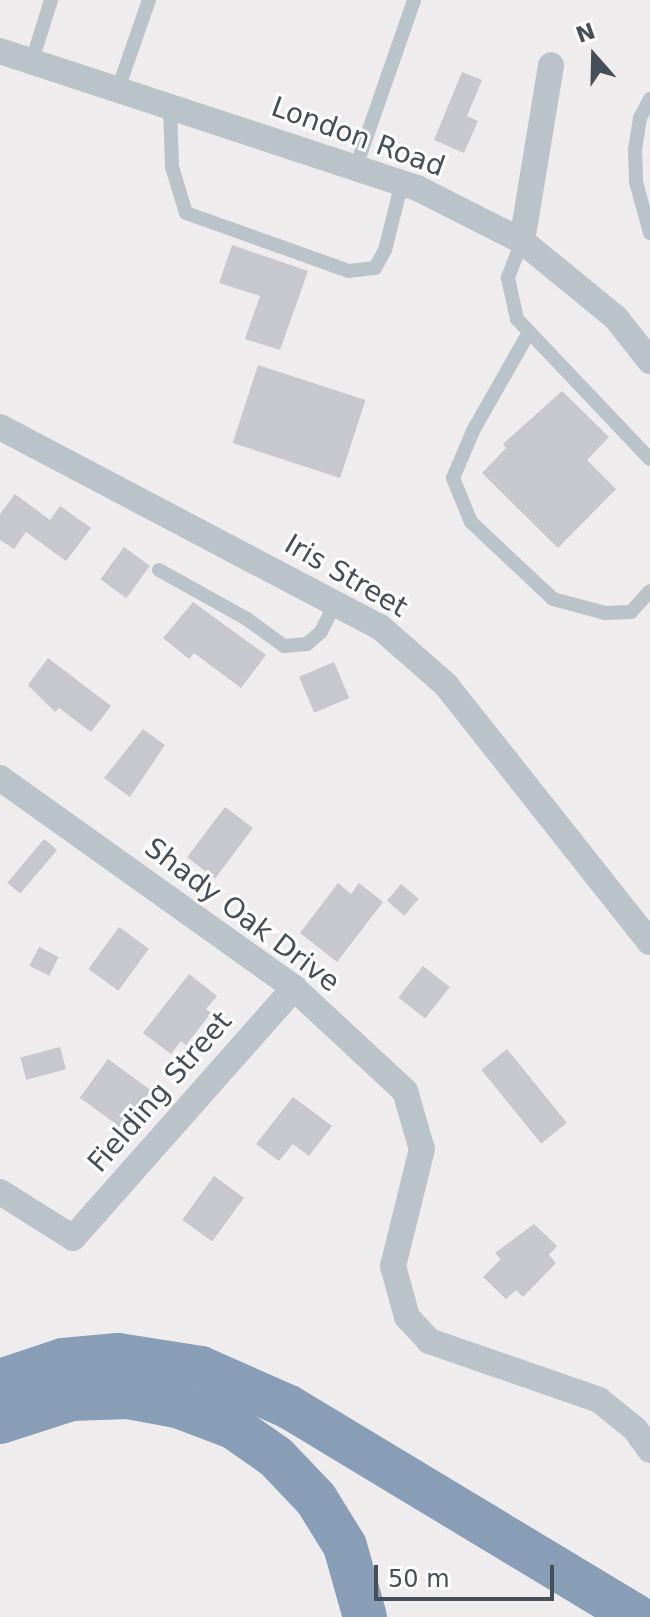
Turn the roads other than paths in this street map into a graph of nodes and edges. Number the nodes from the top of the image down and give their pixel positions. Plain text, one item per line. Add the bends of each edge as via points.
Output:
1 (51, 0) edge
2 (149, 0) edge
3 (414, 0) edge
4 (0, 51) edge
5 (32, 61) junction
6 (551, 65) dead end
7 (118, 89) junction
8 (650, 99) edge
9 (170, 106) junction
10 (356, 167) junction
11 (402, 182) junction
12 (650, 233) edge
13 (522, 241) junction
14 (528, 334) junction
15 (650, 361) edge
16 (0, 427) edge
17 (650, 459) edge
18 (159, 570) dead end
19 (650, 591) edge
20 (335, 603) junction
21 (0, 778) edge
22 (650, 942) edge
23 (294, 988) junction
24 (0, 1192) edge
25 (0, 1381) edge
26 (0, 1422) edge
27 (650, 1450) edge
28 (365, 1617) edge
29 (637, 1617) edge

1 - 5 lane
2 - 7 lane
3 - 10 lane
4 - 5 street, London Road
5 - 7 street, London Road
6 - 13 street
7 - 9 street, London Road
8 - 12 lane via 640,118 635,150 641,210
9 - 10 street, London Road
9 - 11 lane via 172,167 186,213 349,271 375,268 385,250
10 - 11 street, London Road
11 - 13 street, London Road
13 - 14 lane via 508,278 509,301
13 - 15 street, London Road via 616,318
14 - 17 lane
14 - 19 lane via 453,478 471,522 553,599 605,613 631,612
16 - 20 street, Iris Street
18 - 20 lane via 284,646 307,644 321,632
20 - 22 street, Iris Street via 380,627 446,685
21 - 23 street, Shady Oak Drive
23 - 24 street, Fielding Street via 73,1238
23 - 27 street, Shady Oak Drive via 405,1091 417,1120 422,1149 393,1266 407,1317 429,1341 599,1400 635,1429
25 - 29 highway via 63,1360 118,1355 201,1368 289,1407
26 - 28 highway via 71,1399 128,1397 177,1406 233,1427 276,1457 316,1499 345,1546

